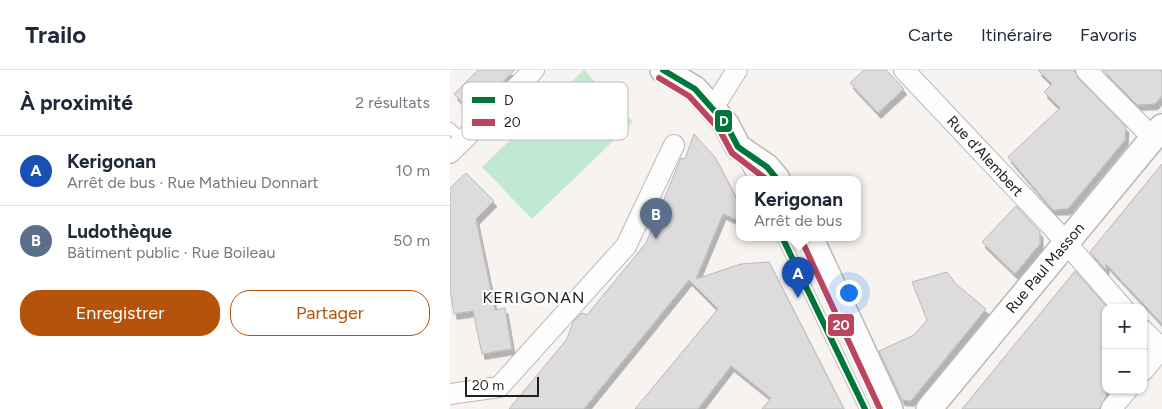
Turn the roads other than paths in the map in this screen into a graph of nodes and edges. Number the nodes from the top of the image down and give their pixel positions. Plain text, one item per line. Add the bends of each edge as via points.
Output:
1 (534, 70) edge
2 (663, 70) edge
3 (737, 70) edge
4 (904, 70) edge
5 (1086, 70) edge
6 (521, 82) edge
7 (713, 108) junction
8 (1158, 132) edge
9 (674, 145) dead end
10 (738, 147) junction
11 (752, 176) edge
12 (774, 176) edge
13 (784, 241) edge
14 (812, 241) edge
15 (1065, 243) junction
16 (1119, 304) edge
17 (1147, 334) edge
18 (1162, 348) edge
19 (1147, 366) edge
20 (450, 394) edge
21 (1124, 394) edge
22 (865, 409) edge
23 (890, 409) edge
24 (929, 409) edge
25 (1111, 409) edge

1 - 6 street
2 - 7 street via 695,89
3 - 7 street
4 - 15 street, Rue d'Alembert
5 - 8 street
7 - 10 street
8 - 15 street, Rue Paul Masson
9 - 20 street via 626,246 499,387
10 - 11 lane
10 - 12 street
13 - 22 lane
14 - 23 street
15 - 16 street, Rue d'Alembert
15 - 24 street, Rue Paul Masson
17 - 18 street
18 - 19 street
21 - 25 street

